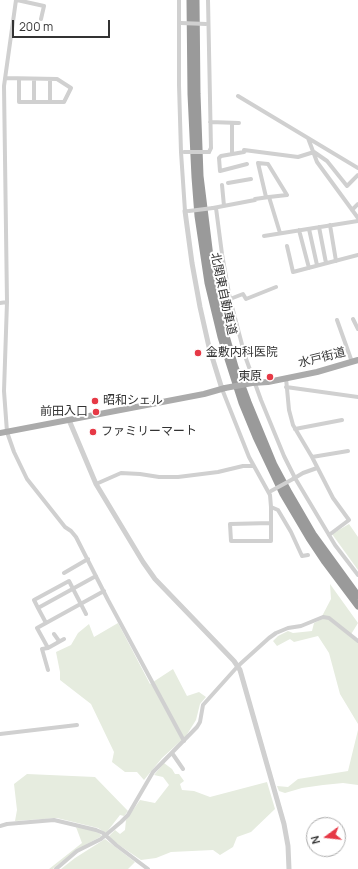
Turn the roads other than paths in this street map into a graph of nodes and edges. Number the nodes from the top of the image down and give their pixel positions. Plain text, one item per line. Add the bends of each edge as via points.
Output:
1 (16, 0) edge
2 (179, 0) edge
3 (190, 0) edge
4 (196, 0) edge
5 (208, 0) edge
6 (41, 19) dead end
7 (180, 23) junction
8 (207, 24) junction
9 (5, 78) junction
10 (19, 79) junction
11 (34, 79) junction
12 (50, 79) junction
13 (238, 96) dead end
14 (34, 102) junction
15 (50, 102) junction
16 (210, 122) junction
17 (232, 123) junction
18 (239, 123) dead end
19 (308, 138) junction
20 (183, 152) junction
21 (314, 152) junction
22 (232, 154) junction
23 (247, 164) dead end
24 (358, 168) edge
25 (358, 175) edge
26 (251, 179) dead end
27 (228, 183) dead end
28 (222, 185) dead end
29 (268, 197) junction
30 (358, 204) edge
31 (224, 206) junction
32 (215, 208) junction
33 (352, 210) junction
34 (187, 211) junction
35 (358, 219) edge
36 (330, 225) junction
37 (319, 227) junction
38 (309, 229) junction
39 (298, 230) junction
40 (280, 233) junction
41 (264, 236) dead end
42 (287, 246) dead end
43 (358, 255) edge
44 (336, 261) junction
45 (326, 263) junction
46 (317, 266) junction
47 (309, 268) junction
48 (276, 287) dead end
49 (230, 299) junction
50 (7, 302) junction
51 (0, 303) edge
52 (353, 319) dead end
53 (337, 320) dead end
54 (358, 329) edge
55 (355, 361) edge
56 (286, 378) junction
57 (254, 385) junction
58 (286, 387) junction
59 (224, 391) junction
60 (358, 397) edge
61 (69, 420) junction
62 (342, 420) dead end
63 (295, 430) junction
64 (3, 433) edge
65 (348, 451) dead end
66 (312, 457) junction
67 (254, 466) junction
68 (317, 468) junction
69 (294, 478) junction
70 (96, 484) junction
71 (269, 491) junction
72 (271, 507) junction
73 (271, 523) junction
74 (329, 535) junction
75 (308, 555) dead end
76 (88, 558) junction
77 (64, 573) dead end
78 (358, 575) edge
79 (96, 576) junction
80 (73, 589) junction
81 (104, 591) junction
82 (358, 596) edge
83 (81, 604) junction
84 (358, 606) edge
85 (38, 608) junction
86 (86, 614) dead end
87 (46, 623) junction
88 (54, 634) dead end
89 (64, 639) dead end
90 (59, 641) junction
91 (358, 641) edge
92 (48, 648) junction
93 (238, 666) junction
94 (48, 670) dead end
95 (77, 725) dead end
96 (0, 734) edge
97 (184, 741) junction
98 (172, 753) junction
99 (182, 769) dead end
100 (0, 826) edge
101 (106, 836) junction
102 (56, 869) edge
103 (148, 869) edge
104 (289, 869) edge

1 - 6 street via 44,6
1 - 9 street
2 - 7 street
3 - 84 highway, 北関東自動車道 via 195,177 208,283 220,337 256,438 280,487 309,538
4 - 82 highway, 北関東自動車道 via 200,176 211,263 226,336 248,402 278,471 313,534
5 - 8 street
7 - 8 street, bridge
7 - 20 street via 179,85
8 - 16 street
9 - 10 street
9 - 50 street
10 - 11 street
10 - 14 street via 19,102
11 - 12 street
11 - 14 street
12 - 15 street
12 - 15 street via 57,78 71,88 64,102
13 - 19 street
14 - 15 street
16 - 17 street
16 - 20 street, bridge via 209,152
17 - 18 street
17 - 22 street
19 - 21 street
19 - 24 street
20 - 34 street
21 - 22 street via 298,157 244,151
21 - 25 street via 327,161 347,186
21 - 33 street via 317,162
22 - 23 street via 219,158 220,171
26 - 27 street
28 - 31 street
29 - 29 street via 258,163 268,164 287,194
29 - 31 street
29 - 40 street
30 - 33 street
31 - 32 street
32 - 34 street, bridge
32 - 49 street
33 - 35 street
34 - 59 street via 192,263 200,307 209,347
35 - 36 street
36 - 37 street
36 - 44 street
37 - 38 street
37 - 45 street
38 - 39 street
38 - 46 street
39 - 40 street
39 - 47 street
40 - 41 street
42 - 47 street via 293,272
43 - 44 street
44 - 45 street
45 - 46 street
46 - 47 street
48 - 49 street via 246,299 243,294
49 - 57 street
50 - 51 street
50 - 64 street
52 - 54 street
53 - 55 street
55 - 56 main road, 水戸街道
56 - 57 main road, 水戸街道
56 - 58 street
57 - 59 main road, 水戸街道
57 - 69 street
58 - 60 street
58 - 63 street
59 - 61 main road, 水戸街道
59 - 67 street
61 - 64 main road, 水戸街道
61 - 70 street
62 - 63 street
63 - 66 street
64 - 76 street via 28,479 65,527 76,537
65 - 66 street
66 - 68 street
67 - 70 street via 178,477 121,474
67 - 71 street
68 - 69 street
68 - 74 street via 333,498 349,520
69 - 71 street, bridge
69 - 74 street
70 - 93 street via 148,570
71 - 72 street
72 - 73 street
72 - 75 street via 278,510 302,556
73 - 73 street via 230,524 231,541 271,541
74 - 78 street
76 - 77 street
76 - 79 street
79 - 80 street
79 - 81 street
80 - 83 street
80 - 85 street
80 - 85 street via 69,581 34,600
81 - 83 street
81 - 97 street
83 - 86 street
83 - 87 street
85 - 87 street
87 - 92 street via 38,628
88 - 90 street
89 - 90 street
90 - 92 street
91 - 93 street via 329,618 317,619 276,633
92 - 94 street via 42,650
93 - 97 street via 203,705 200,722
93 - 104 street via 284,824
95 - 96 street
97 - 98 street
98 - 99 street
98 - 101 street via 153,772 128,815
100 - 101 street via 58,820 96,830
101 - 102 street via 77,851
101 - 103 street

